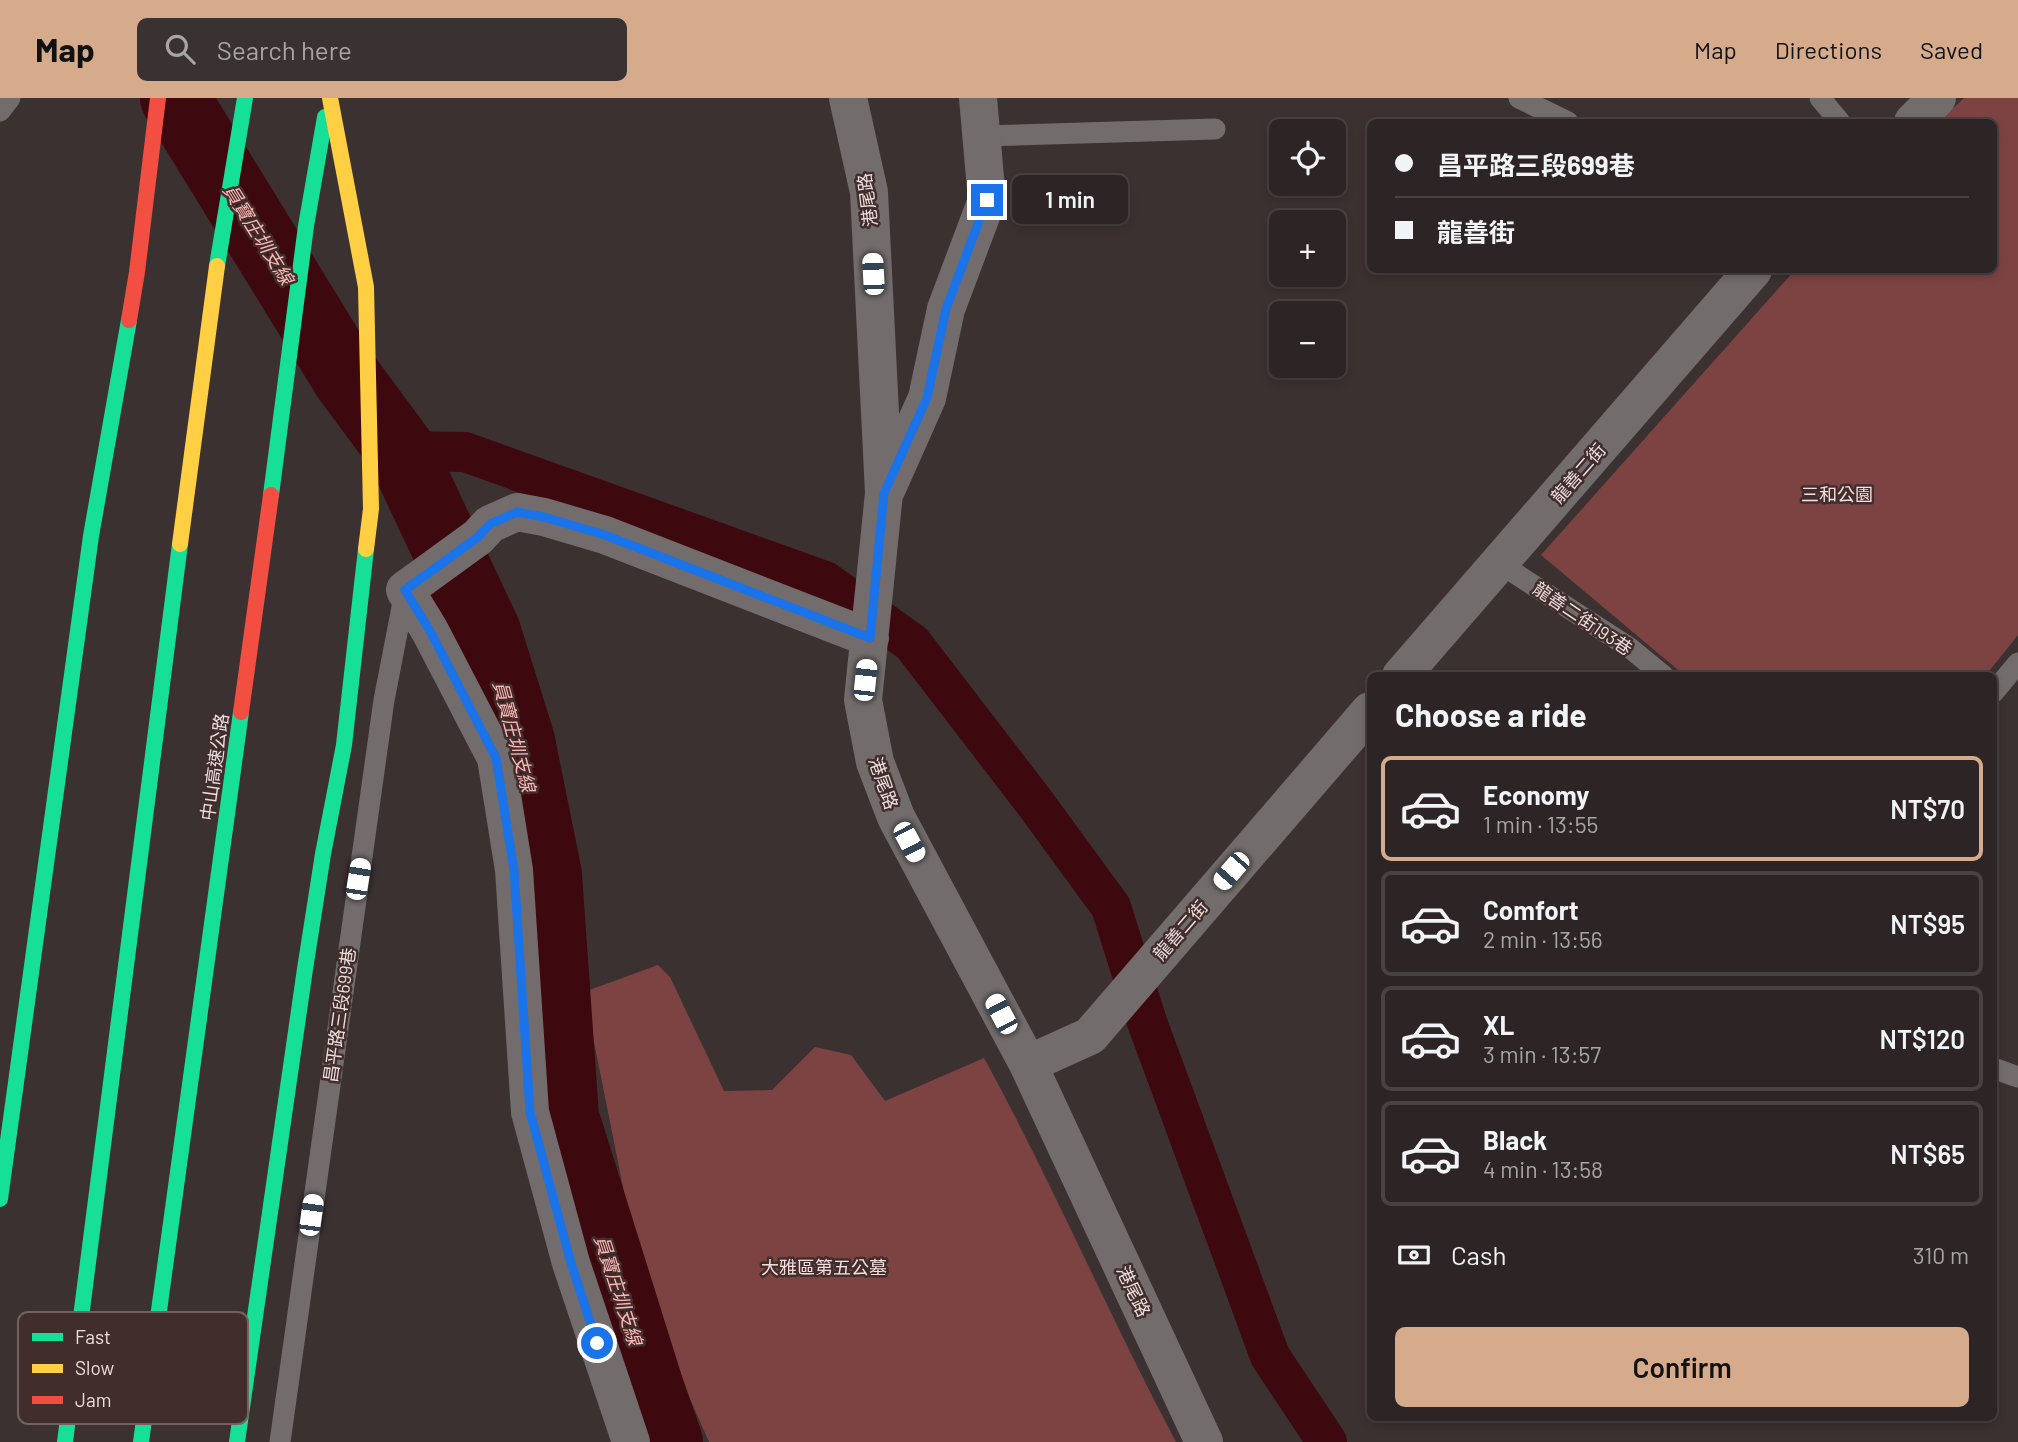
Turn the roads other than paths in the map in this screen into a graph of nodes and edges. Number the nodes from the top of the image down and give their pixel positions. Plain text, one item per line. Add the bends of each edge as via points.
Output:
1 (10, 98) edge
2 (245, 98) edge
3 (329, 98) edge
4 (848, 98) edge
5 (978, 98) edge
6 (1519, 98) edge
7 (1821, 98) edge
8 (1937, 98) edge
9 (157, 103) edge
10 (0, 111) edge
11 (1562, 119) edge
12 (1838, 119) edge
13 (1916, 119) edge
14 (1215, 129) dead end
15 (981, 136) junction
16 (135, 152) dead end
17 (137, 272) junction
18 (1750, 273) edge
19 (884, 493) junction
20 (1499, 563) junction
21 (416, 582) junction
22 (871, 622) junction
23 (2018, 663) edge
24 (1404, 672) edge
25 (1659, 672) edge
26 (1997, 688) edge
27 (1367, 714) edge
28 (1028, 1063) junction
29 (1997, 1069) edge
30 (2018, 1077) edge
31 (0, 1199) edge
32 (82, 1312) edge
33 (159, 1312) edge
34 (248, 1364) edge
35 (67, 1424) edge
36 (143, 1424) edge
37 (240, 1424) edge
38 (65, 1442) edge
39 (141, 1442) edge
40 (237, 1442) edge
41 (280, 1442) edge
42 (631, 1442) edge
43 (1204, 1442) edge

1 - 10 lane
2 - 32 highway via 210,311
3 - 33 highway, 中山高速公路 via 306,226
3 - 34 highway via 366,287 371,509 344,745 304,969
4 - 19 street, 港尾路 via 869,192
5 - 15 street
6 - 11 lane
7 - 12 lane
8 - 13 street
9 - 17 highway
14 - 15 lane
15 - 19 street via 987,200 946,309 927,398
16 - 17 highway
17 - 31 highway via 91,536
18 - 20 street, 龍善二街
19 - 22 street, 港尾路
20 - 24 street, 龍善二街
20 - 25 lane, 龍善二街193巷
21 - 22 street via 490,524 517,512 605,535
21 - 41 lane, 昌平路三段699巷 via 376,753
21 - 42 street via 430,631 496,758 514,870 530,1112 571,1263
22 - 28 street, 港尾路 via 863,700 875,762 896,817
23 - 26 lane
27 - 28 street, 龍善二街 via 1090,1036
28 - 43 street, 港尾路
29 - 30 lane
35 - 38 highway
36 - 39 highway, 中山高速公路
37 - 40 highway

